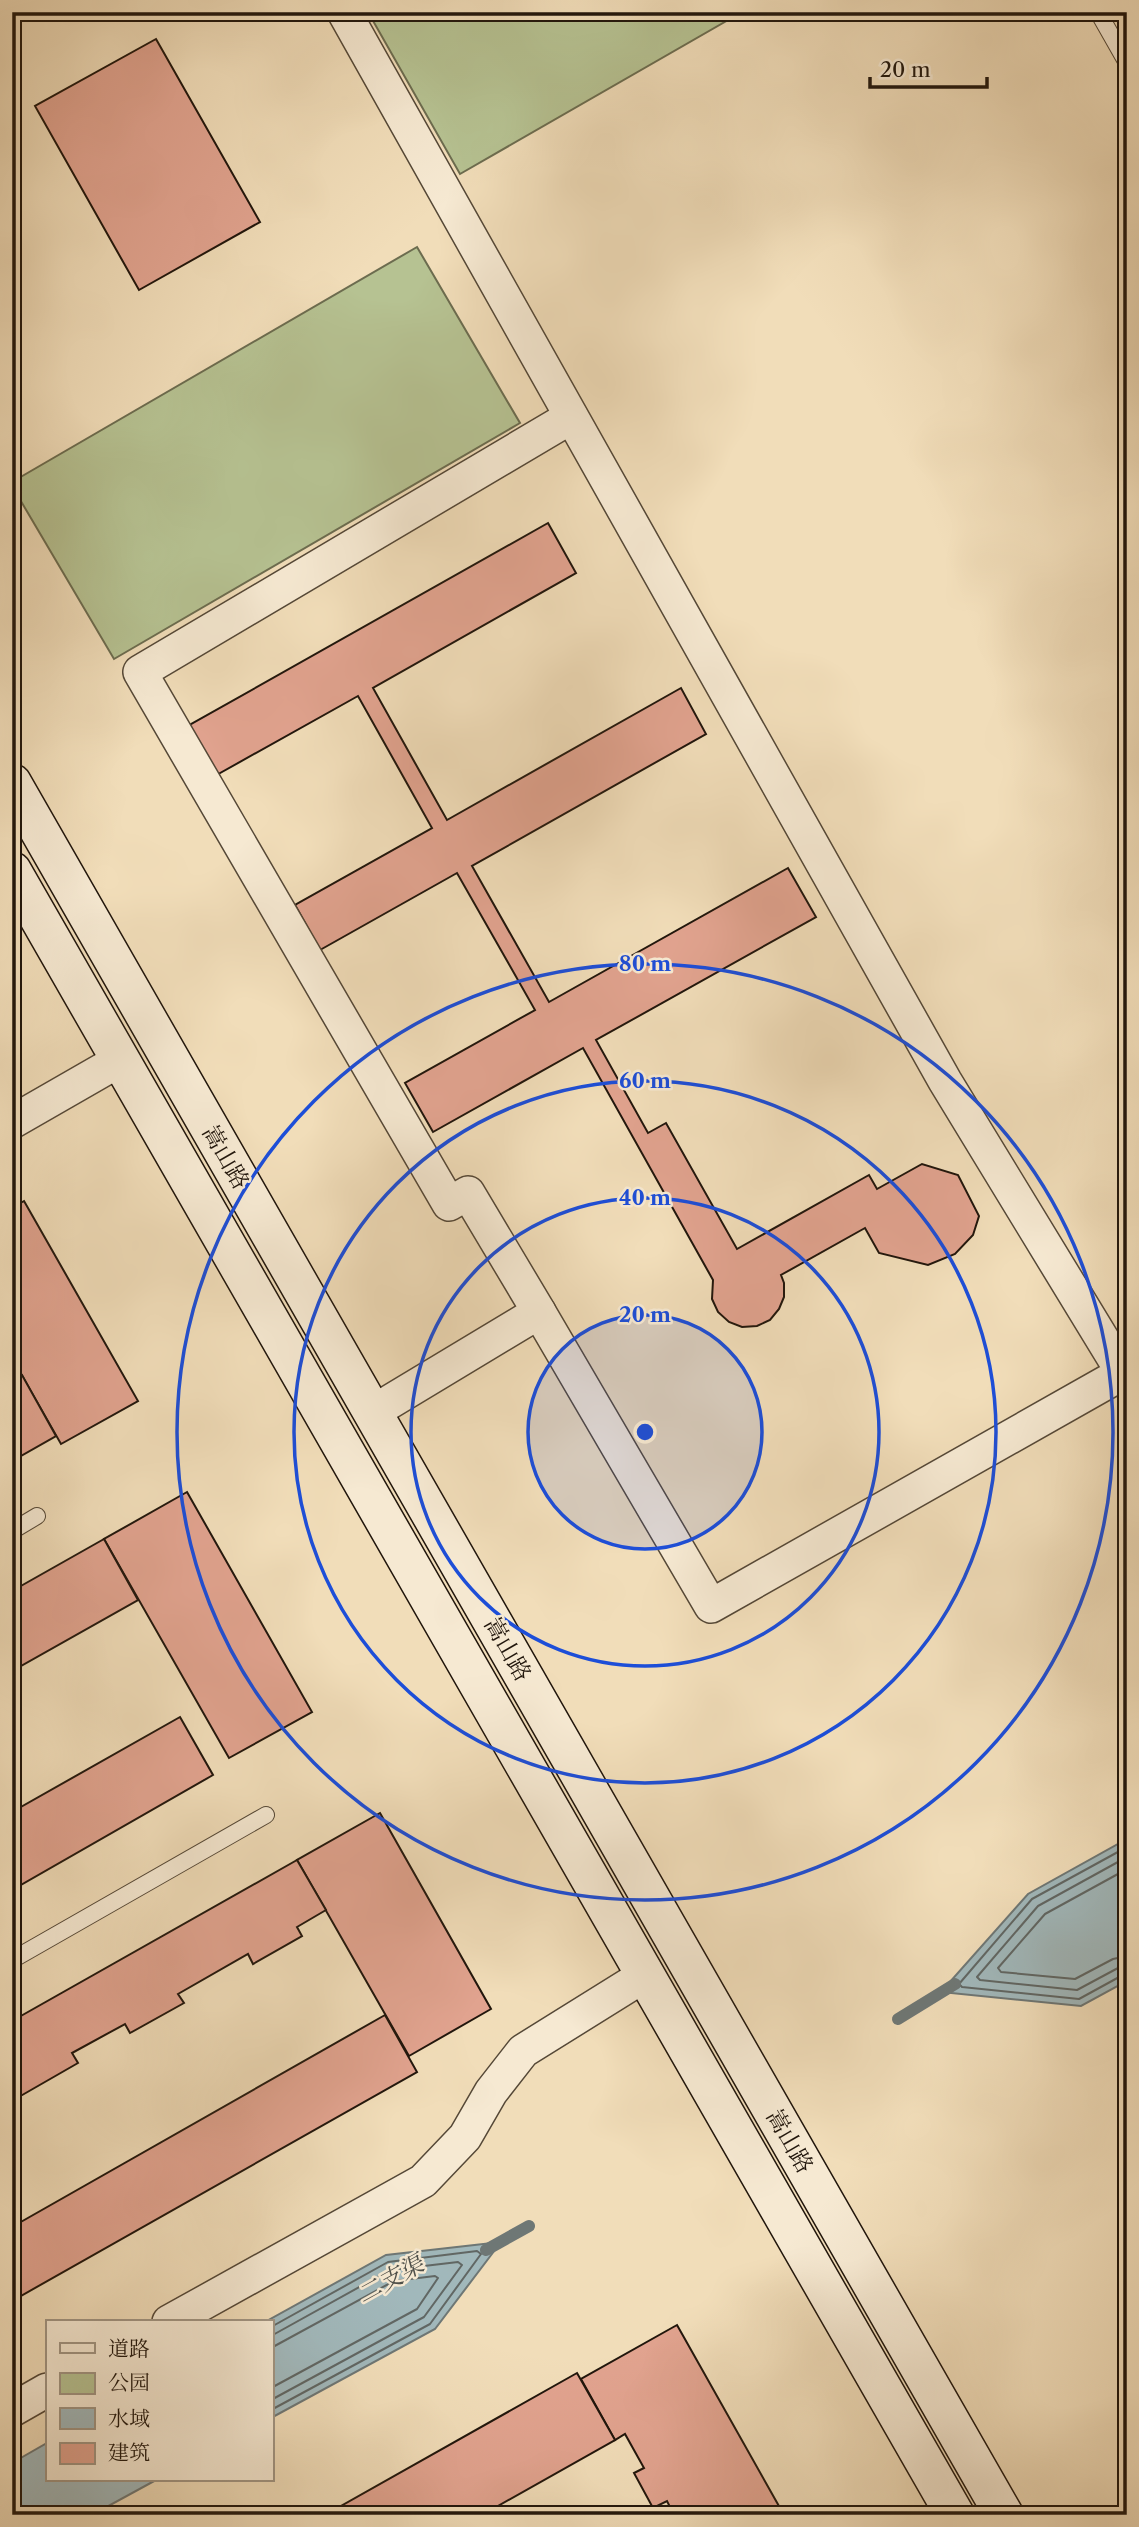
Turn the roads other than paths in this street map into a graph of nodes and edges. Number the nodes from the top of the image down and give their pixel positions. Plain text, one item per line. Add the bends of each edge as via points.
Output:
1 (344, 12) edge
2 (1098, 12) edge
3 (1127, 63) edge
4 (571, 417) junction
5 (12, 783) edge
6 (12, 871) edge
7 (120, 1060) junction
8 (12, 1122) edge
9 (539, 1312) junction
10 (373, 1412) junction
11 (37, 1516) dead end
12 (12, 1531) edge
13 (266, 1815) dead end
14 (12, 1960) edge
15 (645, 1975) junction
16 (173, 2320) edge
17 (46, 2391) edge
18 (12, 2410) edge
19 (954, 2515) edge
20 (1004, 2515) edge

1 - 4 street
2 - 3 lane
4 - 9 street via 140,672 449,1204 468,1193
4 - 9 street via 945,1081 1123,1373 711,1606
5 - 10 street, 嵩山路
6 - 7 street, 嵩山路
7 - 8 street
7 - 15 street, 嵩山路
9 - 10 street
10 - 20 street, 嵩山路
11 - 12 lane
13 - 14 lane
15 - 16 street via 523,2051 491,2092 465,2137 423,2181
15 - 19 street, 嵩山路
17 - 18 street

